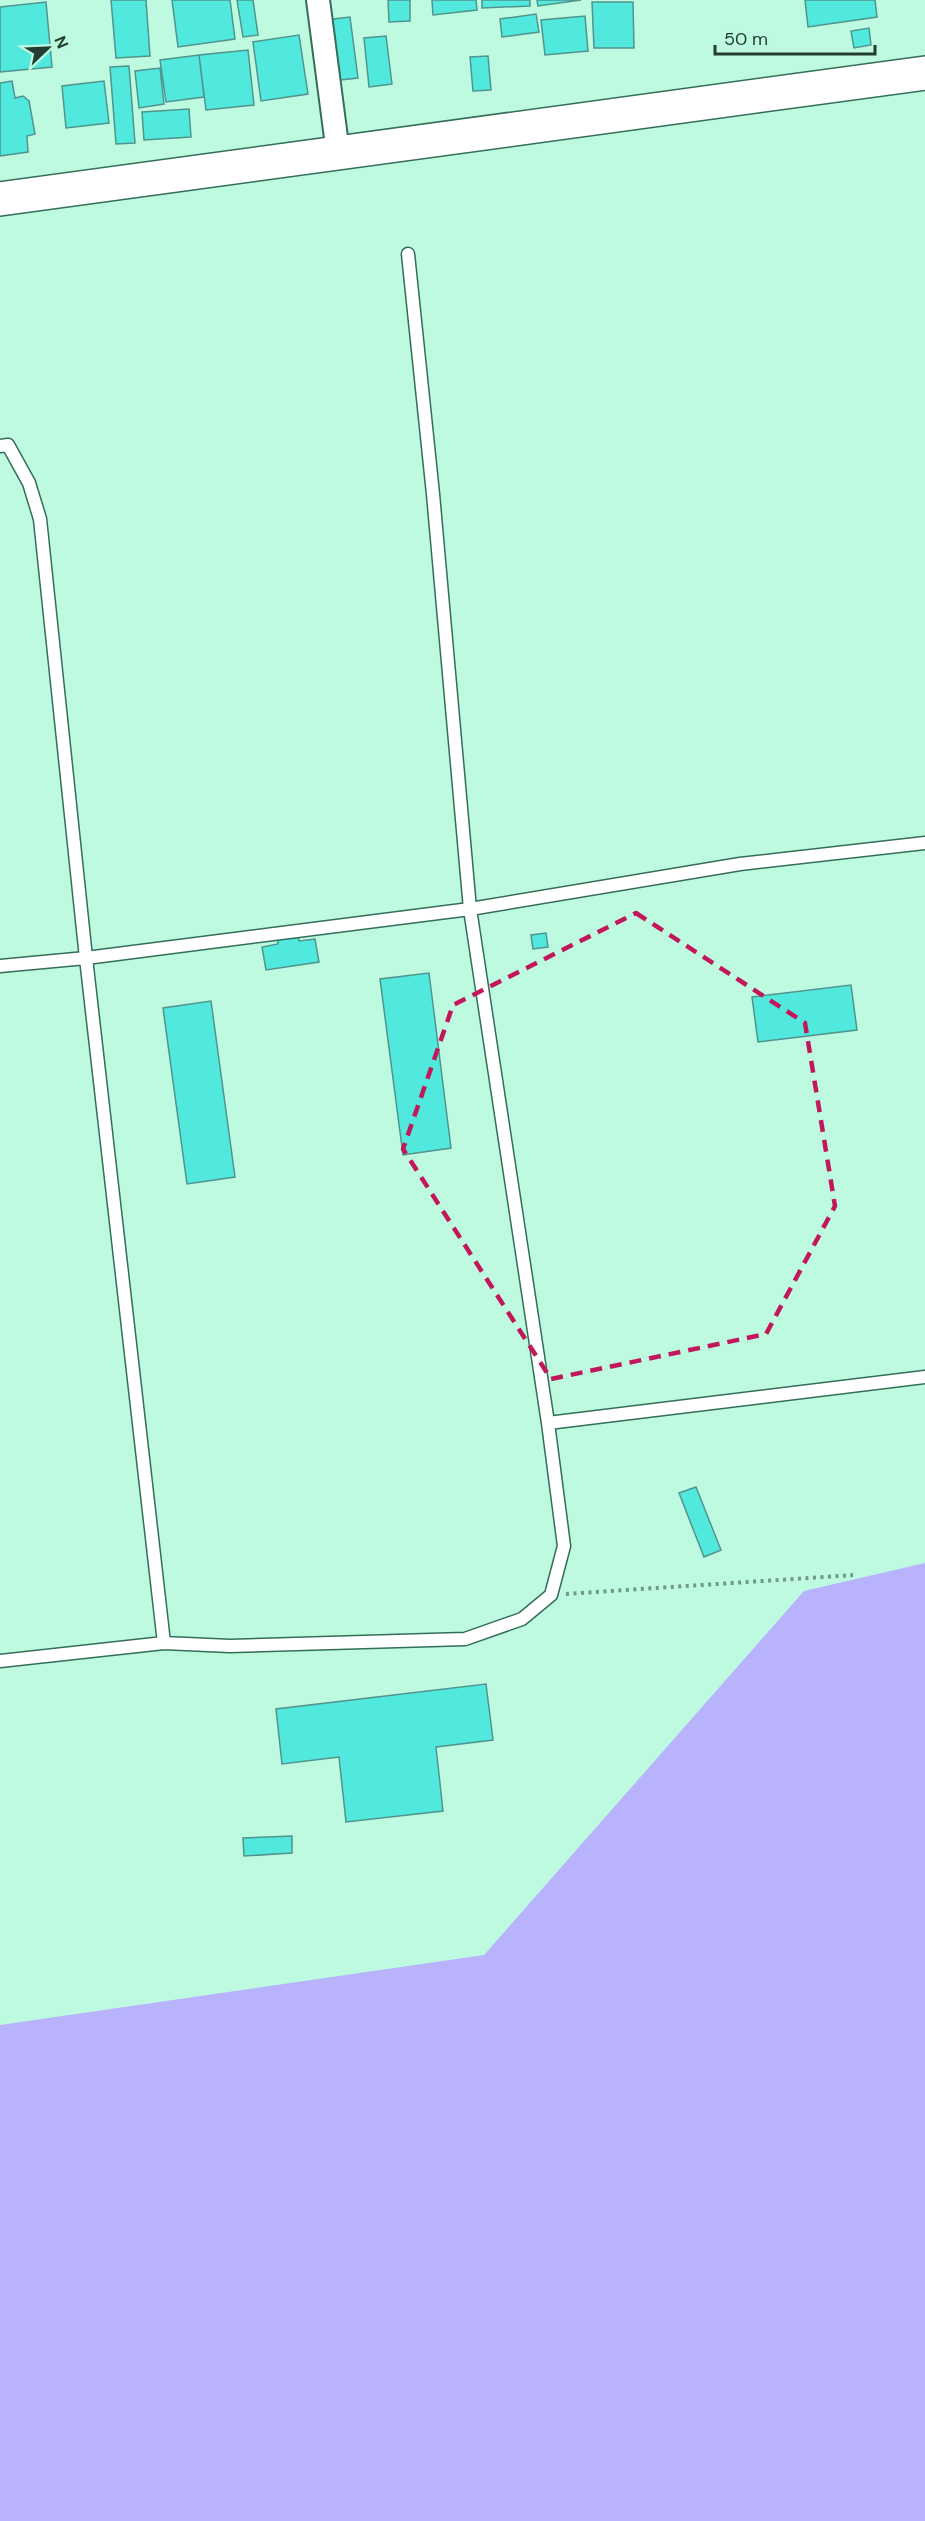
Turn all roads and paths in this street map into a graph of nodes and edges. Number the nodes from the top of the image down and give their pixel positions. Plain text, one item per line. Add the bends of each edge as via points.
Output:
1 (318, 0) edge
2 (925, 73) edge
3 (338, 153) junction
4 (0, 199) edge
5 (408, 254) dead end
6 (0, 446) edge
7 (925, 843) edge
8 (470, 909) junction
9 (86, 958) junction
10 (0, 966) edge
11 (925, 1377) edge
12 (548, 1423) junction
13 (854, 1575) dead end
14 (551, 1595) junction
15 (164, 1643) junction
16 (0, 1661) edge

1 - 3 street
2 - 3 main road
3 - 4 main road
5 - 8 lane
6 - 9 lane via 8,445 29,483 40,519
7 - 8 lane via 740,864
8 - 9 lane
8 - 12 lane
9 - 10 lane
9 - 15 lane
11 - 12 lane
12 - 14 lane via 564,1546
13 - 14 path
14 - 15 lane via 522,1619 465,1639 230,1646
15 - 16 lane

